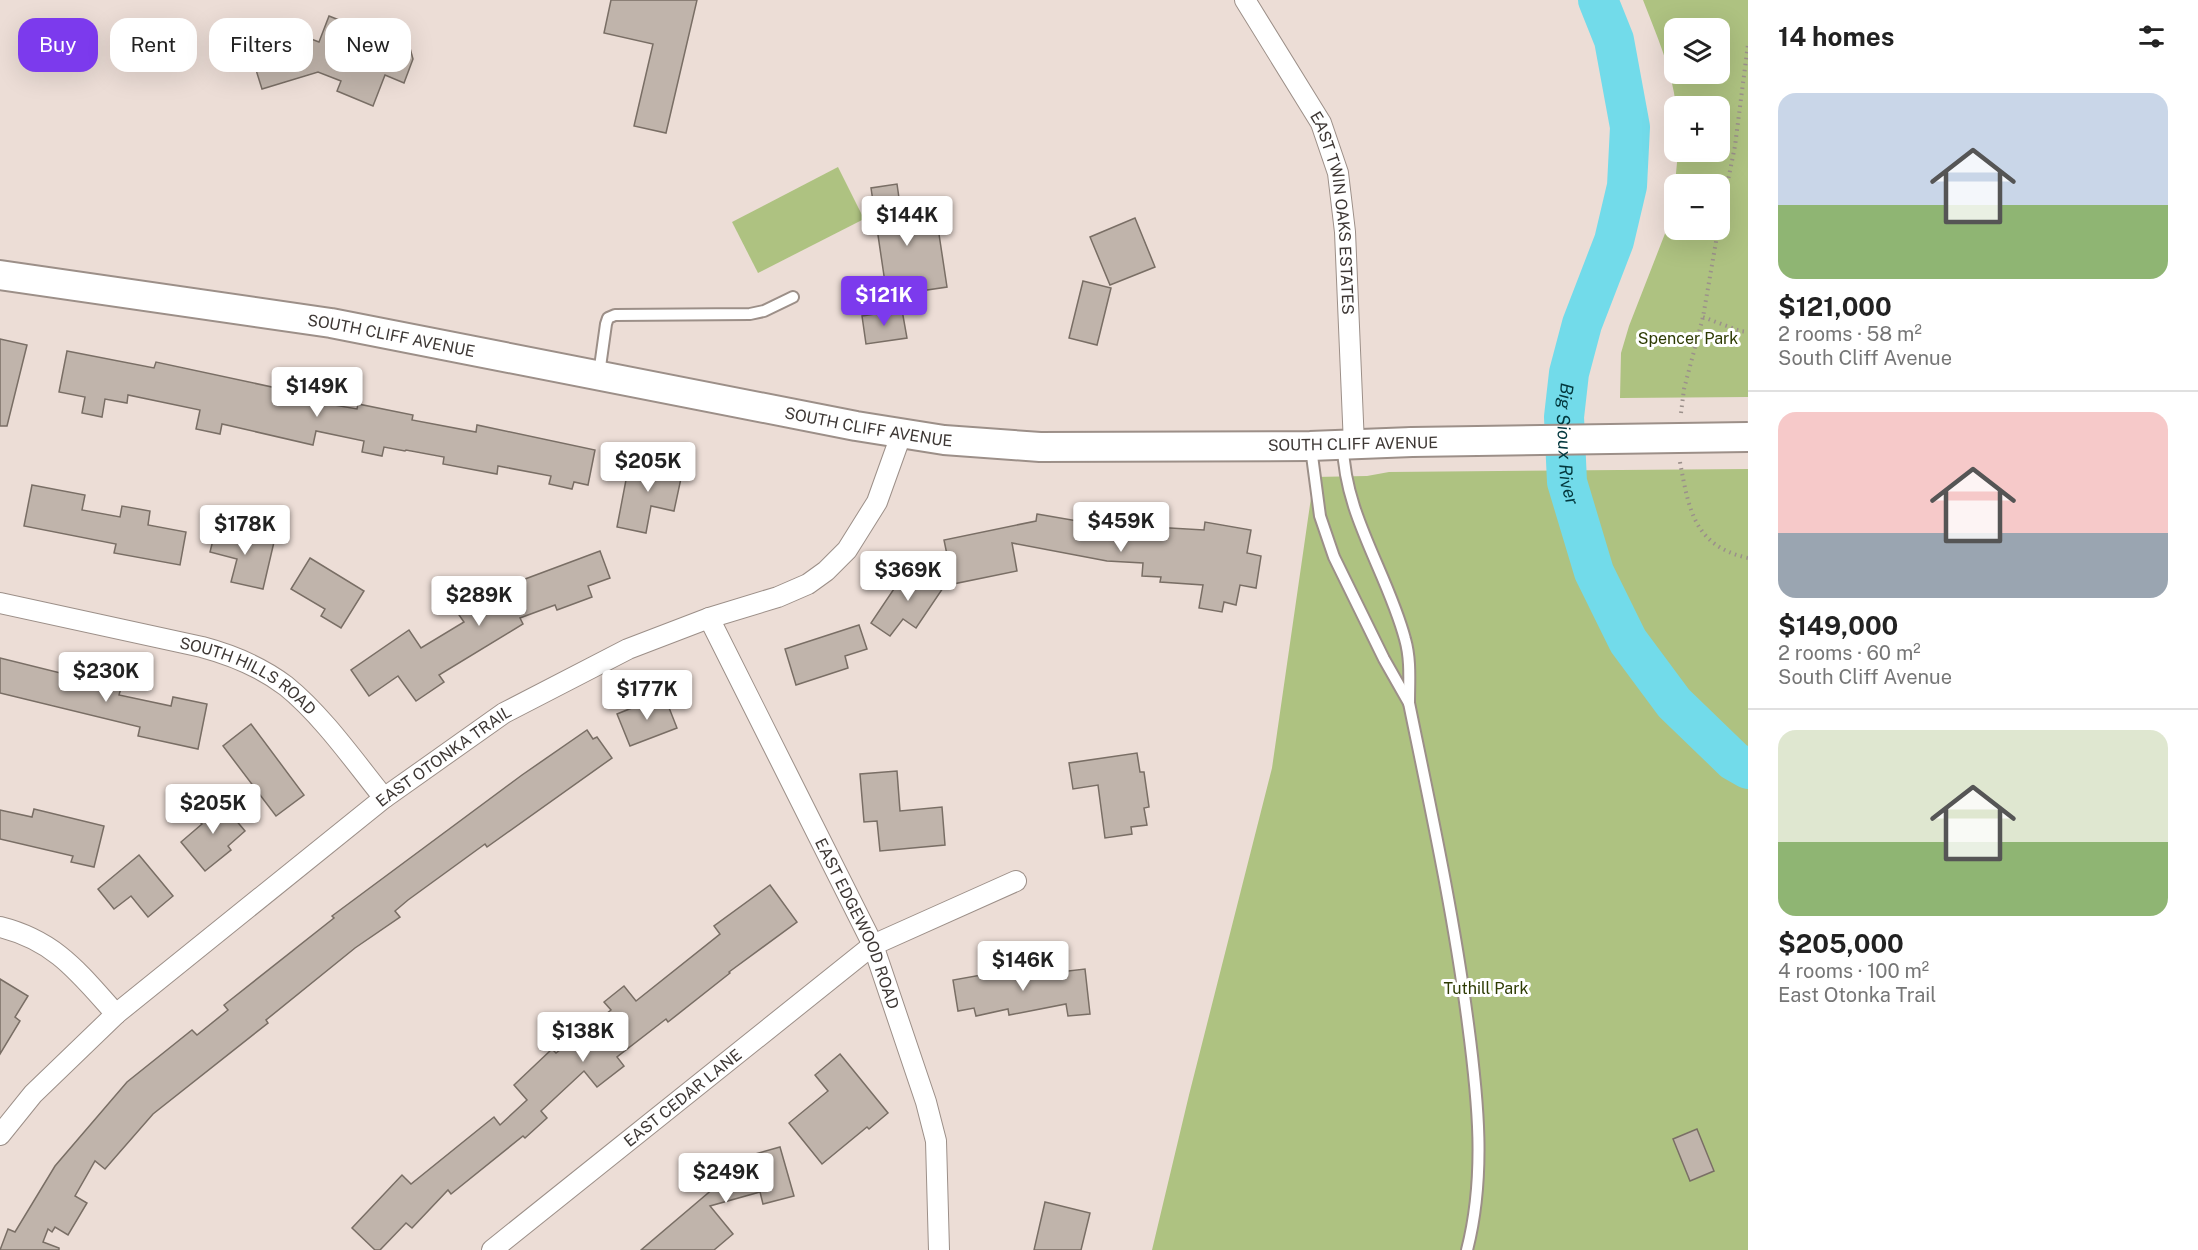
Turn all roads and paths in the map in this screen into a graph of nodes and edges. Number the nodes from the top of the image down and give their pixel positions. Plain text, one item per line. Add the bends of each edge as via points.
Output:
1 (1245, 0) edge
2 (1748, 44) edge
3 (1729, 174) edge
4 (1716, 240) edge
5 (0, 275) edge
6 (793, 297) dead end
7 (1748, 332) edge
8 (599, 374) junction
9 (901, 435) junction
10 (1748, 437) edge
11 (1349, 445) junction
12 (1310, 446) junction
13 (0, 603) edge
14 (710, 618) junction
15 (1409, 703) junction
16 (384, 798) junction
17 (1016, 881) dead end
18 (0, 927) edge
19 (873, 945) junction
20 (116, 1014) junction
21 (0, 1136) edge
22 (492, 1250) edge
23 (939, 1250) edge
24 (1467, 1250) edge

1 - 11 street, EAST TWIN OAKS ESTATES via 1321,123 1338,173 1345,232
2 - 3 path
4 - 7 path via 1703,317
5 - 8 main road, SOUTH CLIFF AVENUE via 331,323
6 - 8 lane via 750,314 615,315 606,324
8 - 9 main road, SOUTH CLIFF AVENUE
9 - 12 main road, SOUTH CLIFF AVENUE via 1040,447
9 - 14 street, EAST OTONKA TRAIL via 878,502 847,550 826,571 778,597
10 - 11 main road, SOUTH CLIFF AVENUE, bridge
11 - 12 main road, SOUTH CLIFF AVENUE
11 - 15 lane via 1346,477 1353,503 1405,638 1410,664
12 - 15 lane via 1320,516 1334,557
13 - 16 street, SOUTH HILLS ROAD via 202,647 260,669 309,707
14 - 16 street, EAST OTONKA TRAIL via 628,649 504,713
14 - 19 street, EAST EDGEWOOD ROAD
15 - 24 lane via 1459,951 1477,1098 1477,1181
16 - 20 street, EAST OTONKA TRAIL
17 - 19 street, EAST CEDAR LANE
18 - 20 street via 42,942 64,958
19 - 22 street, EAST CEDAR LANE
19 - 23 street, EAST EDGEWOOD ROAD via 936,1141
20 - 21 street, EAST OTONKA TRAIL via 33,1094

